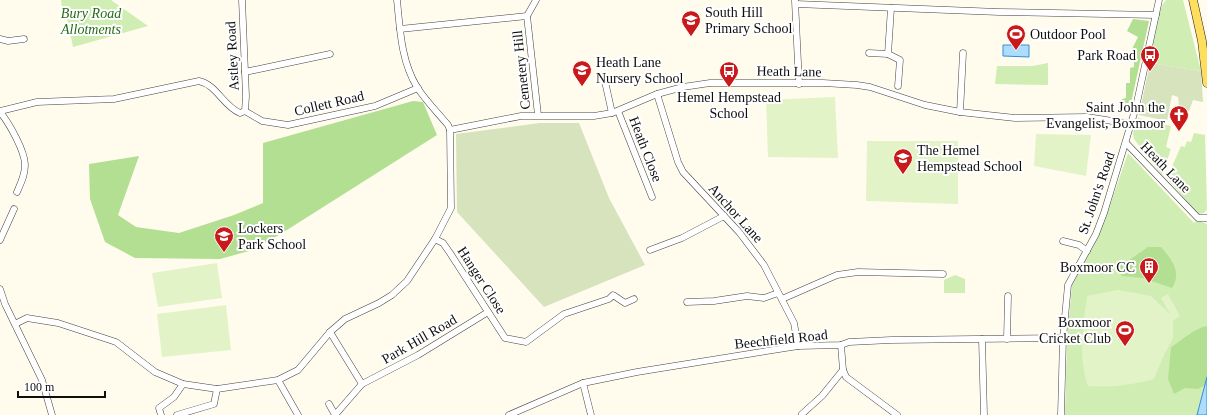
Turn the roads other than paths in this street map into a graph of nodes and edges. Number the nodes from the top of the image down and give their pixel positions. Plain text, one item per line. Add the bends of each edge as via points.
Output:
1 (242, 0) edge
2 (397, 0) edge
3 (536, 0) edge
4 (1159, 0) edge
5 (1194, 0) edge
6 (795, 2) edge
7 (891, 8) junction
8 (1156, 15) junction
9 (527, 16) junction
10 (400, 29) junction
11 (24, 38) dead end
12 (0, 39) edge
13 (869, 53) dead end
14 (963, 53) dead end
15 (330, 54) dead end
16 (888, 54) junction
17 (245, 72) junction
18 (604, 77) dead end
19 (1207, 83) edge
20 (799, 84) junction
21 (898, 86) dead end
22 (418, 88) junction
23 (657, 94) junction
24 (245, 110) junction
25 (0, 112) edge
26 (615, 112) junction
27 (960, 112) junction
28 (538, 115) junction
29 (1131, 124) junction
30 (450, 130) junction
31 (1126, 143) junction
32 (17, 192) dead end
33 (652, 197) dead end
34 (14, 209) dead end
35 (724, 216) junction
36 (1207, 218) edge
37 (435, 239) junction
38 (0, 240) edge
39 (1063, 241) dead end
40 (650, 250) dead end
41 (1087, 251) junction
42 (943, 274) dead end
43 (0, 289) edge
44 (778, 293) junction
45 (1008, 296) dead end
46 (634, 299) dead end
47 (782, 299) junction
48 (687, 302) dead end
49 (2, 306) edge
50 (488, 312) junction
51 (16, 324) junction
52 (330, 332) junction
53 (1064, 338) junction
54 (982, 339) junction
55 (1007, 339) junction
56 (841, 345) junction
57 (798, 346) junction
58 (843, 370) junction
59 (278, 380) junction
60 (583, 383) junction
61 (183, 384) junction
62 (362, 384) junction
63 (217, 389) junction
64 (328, 404) dead end
65 (802, 414) dead end
66 (52, 415) edge
67 (161, 415) edge
68 (177, 415) edge
69 (298, 415) edge
70 (509, 415) edge
71 (591, 415) edge
72 (897, 415) edge
73 (984, 415) edge
74 (1061, 415) edge

1 - 17 street, Astley Road
2 - 10 street
3 - 9 street, Cemetery Hill
4 - 8 street, St. John's Road
5 - 19 main road
6 - 7 street
6 - 20 street
7 - 8 street
7 - 16 street
8 - 29 street, St. John's Road
9 - 10 street
9 - 28 street, Cemetery Hill
10 - 22 street via 402,47
11 - 12 street via 8,41
13 - 16 street
14 - 27 street
15 - 17 street
16 - 21 street via 900,60
17 - 24 street, Astley Road
18 - 26 street, Heath Close
20 - 23 street, Heath Lane via 710,83
20 - 27 street, Heath Lane via 870,87 925,105
22 - 24 street, Collett Road via 375,106 288,125 262,121
22 - 30 street
23 - 26 street, Heath Lane
23 - 35 street, Anchor Lane via 680,167
24 - 25 street, Collett Road via 240,113 234,110 207,82 200,80 114,99 37,102
25 - 32 street via 11,125 25,164 23,179
26 - 28 street, Heath Lane via 594,116
26 - 33 street, Heath Close
27 - 29 street, Heath Lane via 1015,118 1087,117
28 - 30 street, Heath Lane
29 - 31 street, St. John's Road
30 - 37 street via 451,208
31 - 36 street, Heath Lane via 1198,218
31 - 41 street, St. John's Road via 1103,217
34 - 38 street
35 - 40 street via 682,238
35 - 44 street, Anchor Lane via 764,264
37 - 50 street, Hanger Close via 443,243
37 - 52 street via 408,280 392,295 345,319
39 - 41 street via 1079,245
41 - 53 street, St. John's Road via 1068,285
42 - 47 street via 858,272 837,275
43 - 49 street
44 - 47 street, Anchor Lane
44 - 48 street via 764,298 747,296
45 - 55 street
46 - 50 street, Hanger Close via 625,303 613,295 609,299 564,314 526,342 505,338
47 - 57 street, Anchor Lane via 794,323
49 - 51 street
50 - 62 street, Park Hill Road via 418,355
51 - 61 street via 27,318 52,322 116,342 155,372
51 - 66 street via 42,380
52 - 59 street via 298,370
52 - 62 street
53 - 55 street, Beechfield Road
53 - 74 street, St. John's Road
54 - 55 street, Beechfield Road
54 - 56 street, Beechfield Road via 891,340 849,342
54 - 73 street
56 - 57 street, Beechfield Road
56 - 58 street
57 - 60 street, Beechfield Road
58 - 65 street via 822,396
58 - 72 street via 846,377
59 - 63 street
59 - 69 street
60 - 70 street, Beechfield Road
60 - 71 street
61 - 63 street
61 - 67 street via 174,397 159,408
62 - 64 street, Park Hill Road via 335,415
63 - 68 street via 214,404

